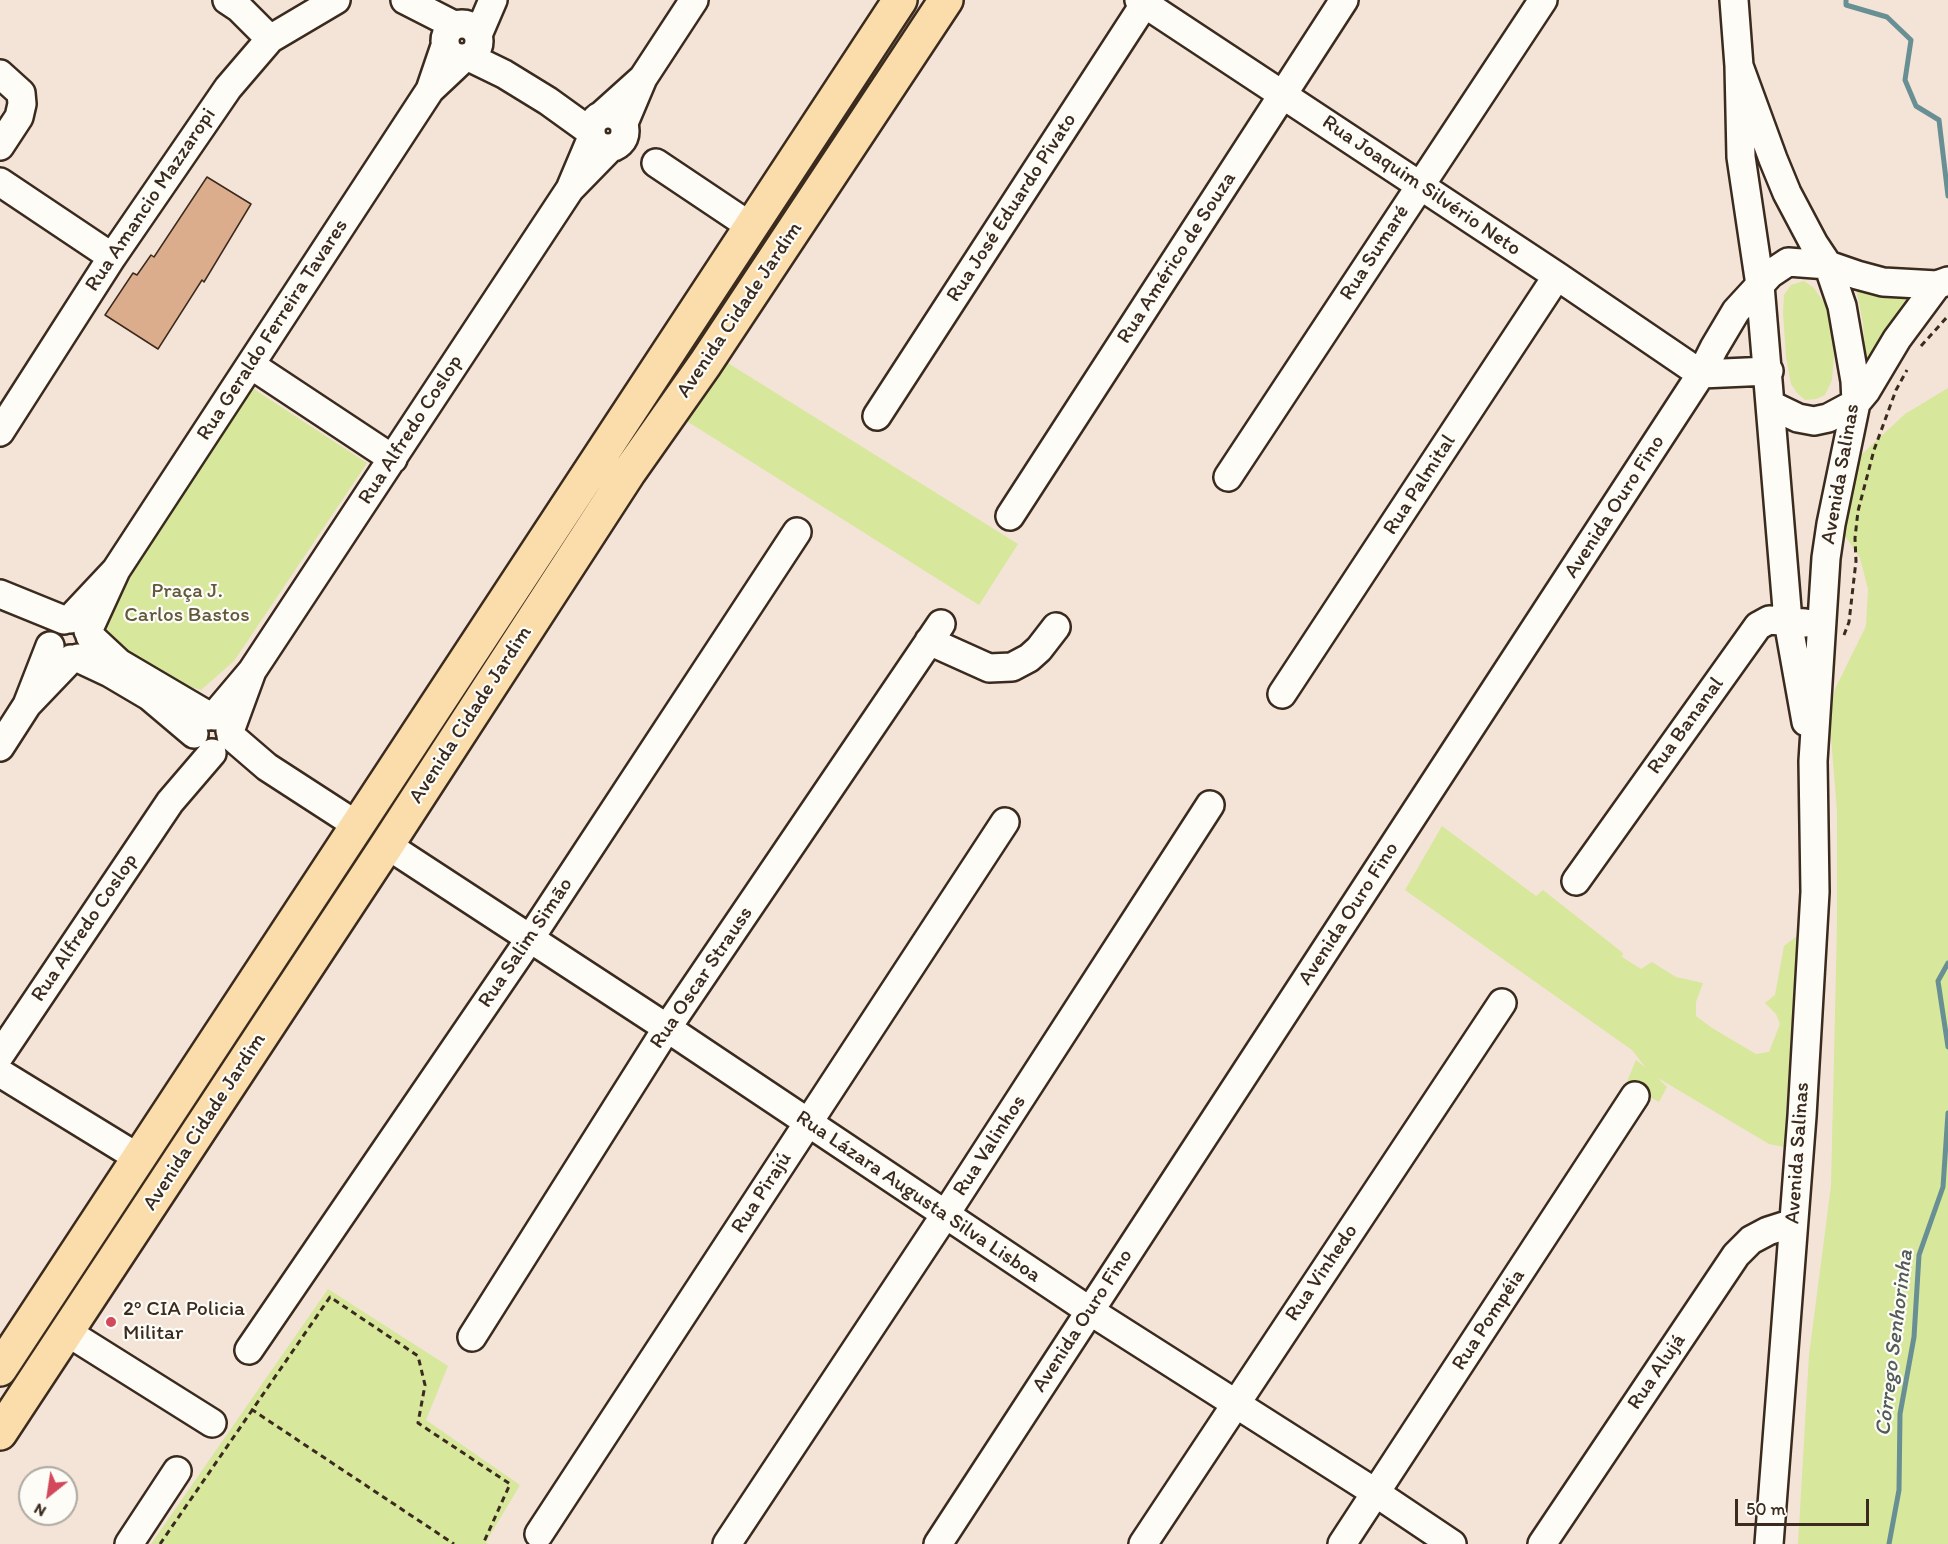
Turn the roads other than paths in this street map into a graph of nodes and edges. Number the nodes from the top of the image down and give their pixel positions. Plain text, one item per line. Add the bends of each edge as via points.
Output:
1 (227, 0) edge
2 (336, 0) edge
3 (406, 0) edge
4 (486, 0) edge
5 (493, 0) edge
6 (694, 0) edge
7 (900, 0) edge
8 (946, 0) edge
9 (1344, 0) edge
10 (1543, 0) edge
11 (1734, 0) edge
12 (1144, 1) edge
13 (270, 39) junction
14 (462, 41) junction
15 (1739, 66) junction
16 (0, 74) edge
17 (1283, 94) junction
18 (607, 131) junction
19 (808, 139) junction
20 (0, 146) edge
21 (841, 159) junction
22 (0, 182) edge
23 (1419, 186) junction
24 (750, 226) junction
25 (112, 257) junction
26 (1828, 265) junction
27 (1557, 276) junction
28 (1943, 283) edge
29 (1760, 285) junction
30 (251, 365) junction
31 (1769, 371) junction
32 (1701, 374) junction
33 (10, 394) edge
34 (1856, 403) junction
35 (1771, 405) junction
36 (877, 416) dead end
37 (0, 432) edge
38 (601, 455) junction
39 (393, 459) junction
40 (629, 472) junction
41 (1228, 477) dead end
42 (1010, 516) dead end
43 (797, 532) dead end
44 (0, 595) edge
45 (1788, 621) junction
46 (1056, 627) dead end
47 (1832, 635) junction
48 (70, 638) junction
49 (1282, 694) dead end
50 (213, 735) junction
51 (0, 747) edge
52 (1813, 761) junction
53 (1210, 805) dead end
54 (1005, 822) dead end
55 (358, 825) junction
56 (387, 845) junction
57 (1576, 881) dead end
58 (529, 939) junction
59 (1502, 1003) dead end
60 (667, 1029) junction
61 (0, 1054) edge
62 (0, 1073) edge
63 (1635, 1096) dead end
64 (808, 1123) junction
65 (137, 1157) junction
66 (945, 1215) junction
67 (1793, 1224) junction
68 (1090, 1311) junction
69 (39, 1312) junction
70 (67, 1332) junction
71 (472, 1337) dead end
72 (249, 1350) dead end
73 (0, 1369) edge
74 (1235, 1403) junction
75 (212, 1423) dead end
76 (0, 1433) edge
77 (177, 1471) dead end
78 (1376, 1493) junction
79 (539, 1534) dead end
80 (129, 1544) edge
81 (727, 1544) edge
82 (938, 1544) edge
83 (1143, 1544) edge
84 (1342, 1544) edge
85 (1452, 1544) edge
86 (1542, 1544) edge
87 (1769, 1544) edge

1 - 13 street
2 - 13 street, Rua Amancio Mazzaropi
3 - 14 street
4 - 14 street, Rua Geraldo Ferreira Tavares
5 - 14 street, Rua Geraldo Ferreira Tavares
6 - 18 street, Rua Alfredo Coslop
7 - 19 main road, Avenida Cidade Jardim
8 - 21 main road, Avenida Cidade Jardim
9 - 17 street, Rua Américo de Souza
10 - 23 street, Rua Sumaré
11 - 15 street, Avenida Salinas
12 - 17 street, Rua Joaquim Silvério Neto
12 - 36 street, Rua José Eduardo Pivato
13 - 25 street, Rua Amancio Mazzaropi via 228,88
14 - 18 street
14 - 30 street, Rua Geraldo Ferreira Tavares
15 - 26 street, Avenida Salinas via 1787,193
15 - 29 street, Avenida Salinas via 1741,157
16 - 20 street via 21,93 22,104 19,117
17 - 23 street, Rua Joaquim Silvério Neto
17 - 42 street, Rua Américo de Souza
18 - 24 street
18 - 39 street, Rua Alfredo Coslop
19 - 21 main road
19 - 24 main road, Avenida Cidade Jardim
21 - 40 main road, Avenida Cidade Jardim
22 - 25 street
23 - 27 street, Rua Joaquim Silvério Neto
23 - 41 street, Rua Sumaré
24 - 38 main road, Avenida Cidade Jardim
25 - 33 street, Rua Amancio Mazzaropi
26 - 28 street, Avenida Ouro Fino via 1883,282
26 - 29 street, Avenida Ouro Fino via 1788,262
26 - 34 street, Avenida Salinas via 1842,306
27 - 32 street, Rua Joaquim Silvério Neto
27 - 49 street, Rua Palmital
28 - 34 street via 1897,339
29 - 31 street, Avenida Salinas
29 - 32 street, Avenida Ouro Fino via 1736,311
30 - 39 street
30 - 48 street, Rua Geraldo Ferreira Tavares
31 - 32 street
31 - 35 street, Avenida Salinas
32 - 68 street, Avenida Ouro Fino
33 - 37 street, Rua Amancio Mazzaropi
34 - 35 street via 1814,421
34 - 47 street, Avenida Salinas via 1826,558
35 - 45 street, Avenida Salinas
38 - 40 main road
38 - 55 main road, Avenida Cidade Jardim
39 - 50 street, Rua Alfredo Coslop
40 - 56 main road, Avenida Cidade Jardim
43 - 58 street, Rua Salim Simão
44 - 48 street
45 - 47 street, Rua Bananal
45 - 52 street, Avenida Salinas
45 - 57 street, Rua Bananal via 1769,620 1758,626
46 - 60 street, Rua Oscar Strauss via 1029,658 1012,667 989,668 935,632
47 - 52 street, Avenida Salinas
48 - 50 street via 110,673
48 - 51 street, Rua Geraldo Ferreira Tavares
50 - 55 street
50 - 61 street, Rua Alfredo Coslop
52 - 67 street, Avenida Salinas via 1815,892
53 - 66 street, Rua Valinhos
54 - 64 street, Rua Pirajú
55 - 65 main road, Avenida Cidade Jardim
56 - 58 street, Rua Lázara Augusta Silva Lisboa
56 - 70 main road, Avenida Cidade Jardim
58 - 60 street, Rua Lázara Augusta Silva Lisboa
58 - 72 street, Rua Salim Simão
59 - 74 street, Rua Vinhedo
60 - 64 street, Rua Lázara Augusta Silva Lisboa
60 - 71 street, Rua Oscar Strauss
62 - 65 street
63 - 78 street, Rua Pompéia
64 - 66 street, Rua Lázara Augusta Silva Lisboa
64 - 79 street, Rua Pirajú
65 - 69 main road, Avenida Cidade Jardim
66 - 68 street, Rua Lázara Augusta Silva Lisboa
66 - 81 street, Rua Valinhos
67 - 86 street, Rua Alujá via 1751,1240 1736,1255
67 - 87 street, Avenida Salinas
68 - 74 street, Rua Lázara Augusta Silva Lisboa
68 - 82 street, Avenida Ouro Fino
69 - 70 main road
69 - 73 main road, Avenida Cidade Jardim
70 - 75 street
70 - 76 main road, Avenida Cidade Jardim
74 - 78 street, Rua Lázara Augusta Silva Lisboa
74 - 83 street, Rua Vinhedo
77 - 80 street
78 - 84 street, Rua Pompéia
78 - 85 street, Rua Lázara Augusta Silva Lisboa

